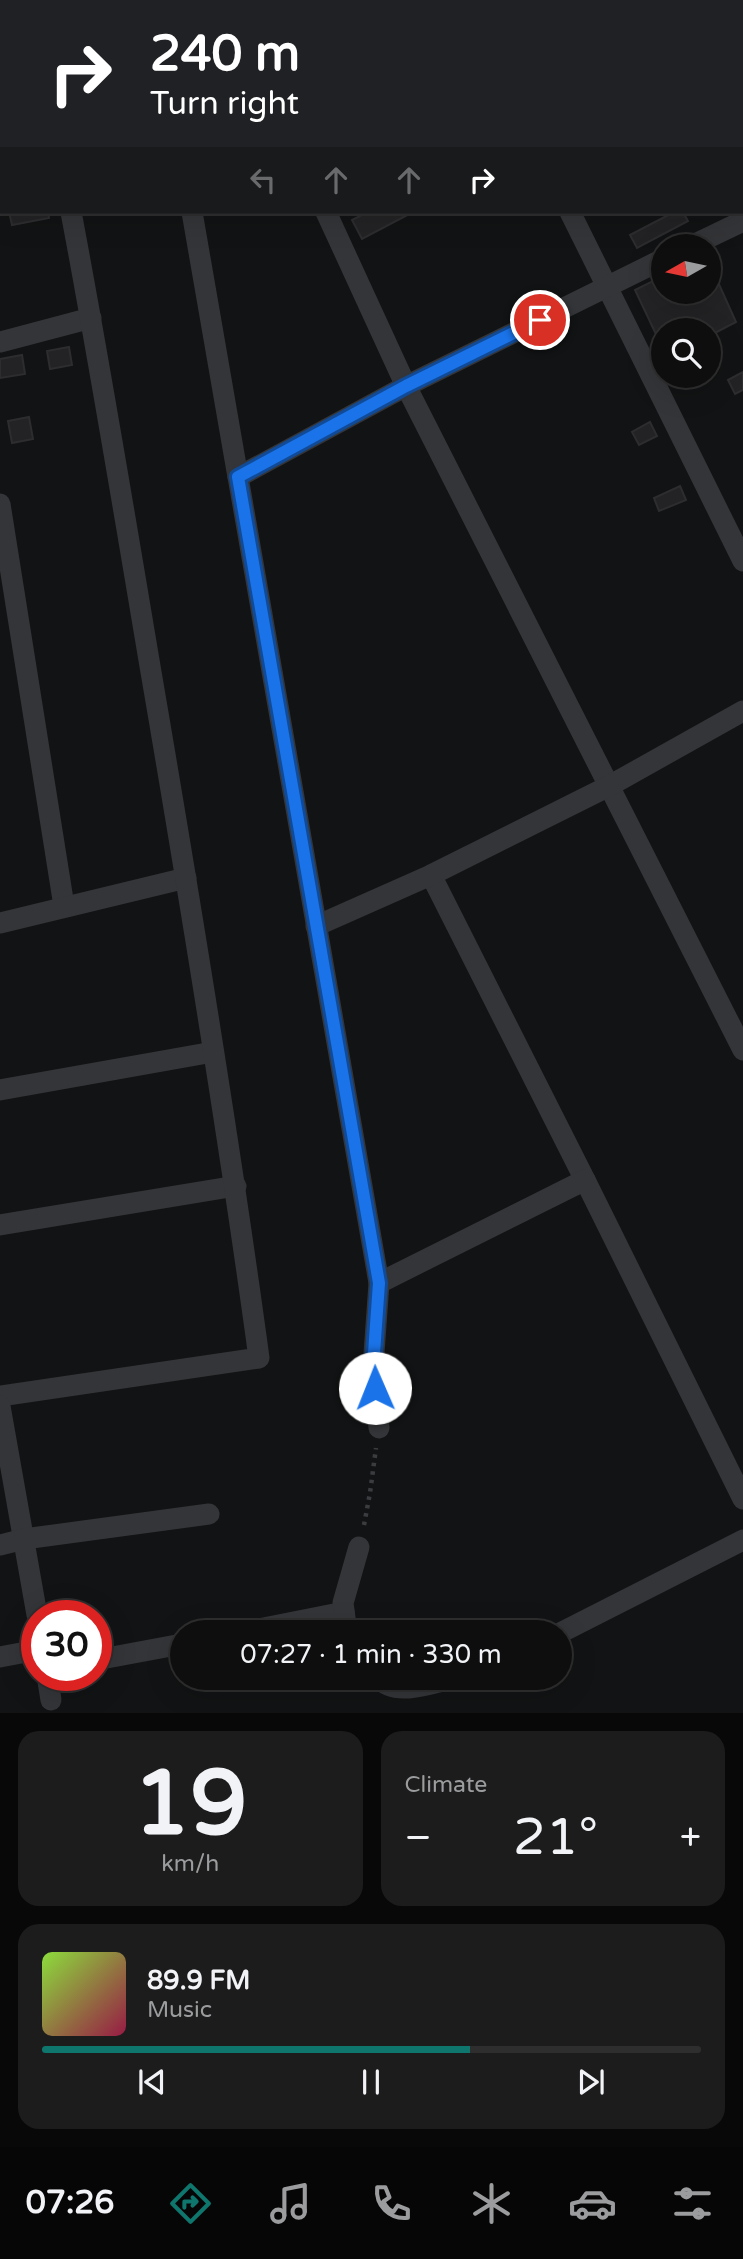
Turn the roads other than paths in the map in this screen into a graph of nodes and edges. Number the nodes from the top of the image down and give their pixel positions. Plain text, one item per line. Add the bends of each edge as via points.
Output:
1 (71, 214) edge
2 (192, 214) edge
3 (327, 214) edge
4 (571, 214) edge
5 (743, 221) edge
6 (716, 234) edge
7 (651, 265) edge
8 (607, 286) junction
9 (91, 318) junction
10 (0, 342) edge
11 (406, 386) junction
12 (238, 477) junction
13 (0, 504) edge
14 (743, 561) edge
15 (743, 710) edge
16 (608, 786) junction
17 (431, 874) junction
18 (186, 878) junction
19 (64, 906) junction
20 (0, 923) edge
21 (316, 926) junction
22 (743, 1050) edge
23 (214, 1052) junction
24 (0, 1090) edge
25 (585, 1180) junction
26 (236, 1186) junction
27 (0, 1225) edge
28 (379, 1283) junction
29 (0, 1396) edge
30 (0, 1406) edge
31 (379, 1428) road end
32 (743, 1499) edge
33 (209, 1514) dead end
34 (24, 1539) junction
35 (743, 1540) edge
36 (0, 1545) edge
37 (359, 1547) road end
38 (34, 1600) edge
39 (345, 1620) edge
40 (572, 1627) edge
41 (170, 1646) edge
42 (21, 1653) edge
43 (0, 1657) edge
44 (112, 1657) edge
45 (50, 1691) edge
46 (51, 1700) dead end

1 - 9 street
2 - 12 street
3 - 11 street
4 - 8 street
5 - 6 street
7 - 8 street
8 - 11 street
8 - 14 street
9 - 10 street
9 - 18 street
11 - 12 street
11 - 16 street
12 - 21 street
13 - 19 street
15 - 16 street
16 - 17 street
16 - 22 street
17 - 21 street
17 - 25 street
18 - 19 street
18 - 23 street
19 - 20 street
21 - 28 street
23 - 24 street
23 - 26 street
25 - 28 street
25 - 32 street
26 - 27 street
26 - 29 street via 259,1358
28 - 31 street via 373,1367
30 - 34 street
33 - 34 street
34 - 36 street
34 - 38 street
35 - 40 street
37 - 39 street via 343,1603
41 - 44 street
42 - 43 street
45 - 46 street

